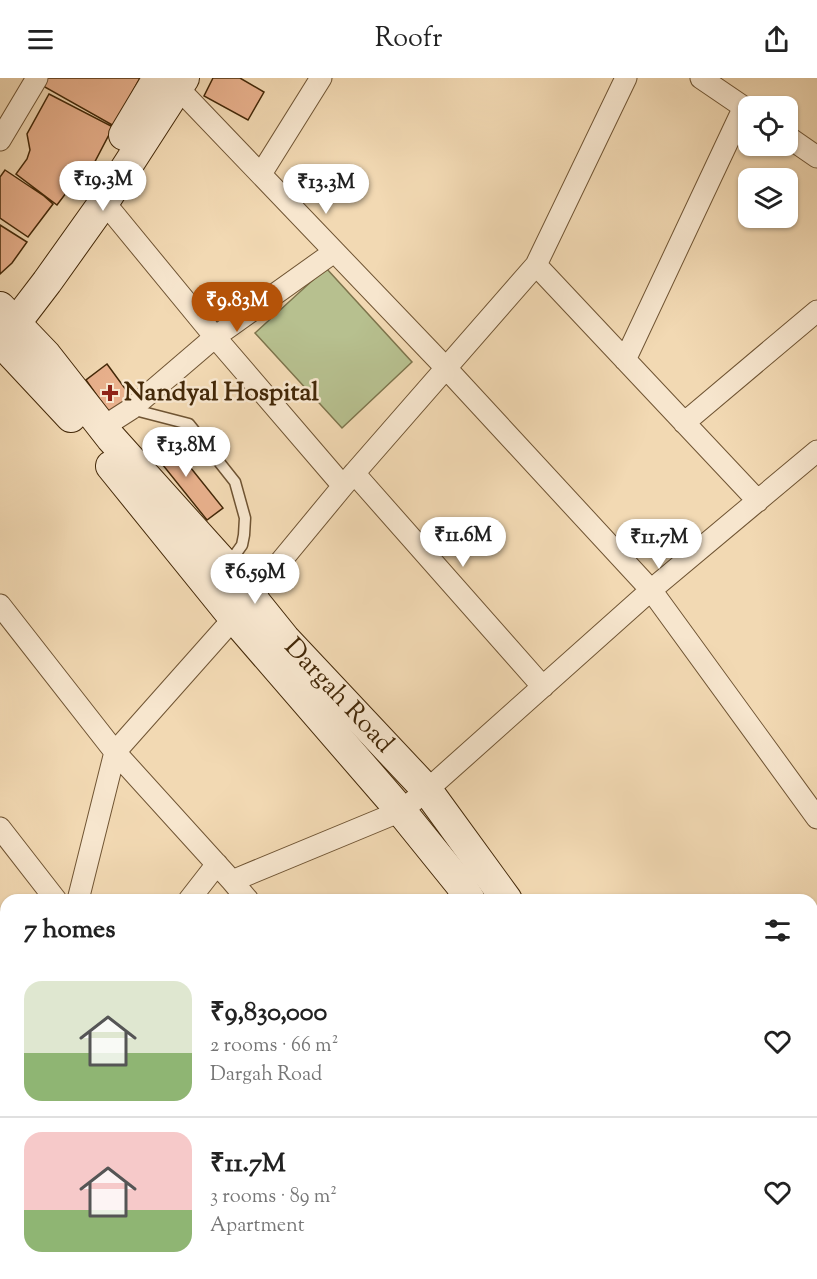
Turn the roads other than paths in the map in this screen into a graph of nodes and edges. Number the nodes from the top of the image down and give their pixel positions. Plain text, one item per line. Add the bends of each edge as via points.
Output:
1 (37, 78) edge
2 (321, 78) edge
3 (626, 78) edge
4 (701, 78) edge
5 (173, 81) edge
6 (738, 103) edge
7 (738, 126) edge
8 (0, 140) edge
9 (798, 144) edge
10 (817, 157) edge
11 (261, 174) junction
12 (104, 202) junction
13 (334, 252) junction
14 (536, 265) junction
15 (817, 311) edge
16 (3, 322) edge
17 (215, 337) junction
18 (626, 360) junction
19 (446, 368) junction
20 (131, 409) junction
21 (684, 423) junction
22 (103, 427) junction
23 (817, 451) edge
24 (348, 480) junction
25 (758, 501) junction
26 (217, 575) junction
27 (651, 591) junction
28 (0, 605) edge
29 (243, 607) junction
30 (543, 687) junction
31 (115, 752) junction
32 (427, 790) junction
33 (401, 811) junction
34 (817, 818) edge
35 (0, 830) edge
36 (217, 864) junction
37 (232, 881) junction
38 (51, 894) edge
39 (80, 894) edge
40 (194, 894) edge
41 (243, 894) edge
42 (466, 894) edge
43 (503, 894) edge

1 - 8 street
2 - 11 street
3 - 14 street
4 - 6 street
5 - 11 street
5 - 12 main road
5 - 16 main road via 88,192
7 - 18 street
9 - 10 street
11 - 13 street
12 - 16 main road
12 - 17 street
13 - 17 street
13 - 19 street
14 - 18 street
14 - 19 street
15 - 21 street
16 - 22 main road, Dargah Road via 46,355
16 - 26 main road, Dargah Road via 59,402
17 - 20 street
17 - 24 street
18 - 21 street
19 - 24 street
19 - 27 street
20 - 22 street
20 - 26 lane via 189,424 235,482 245,518 244,535 242,545
21 - 25 street
22 - 26 main road, Dargah Road
23 - 25 street
24 - 29 street
24 - 30 street
25 - 27 street
26 - 29 main road, Dargah Road
27 - 30 street
27 - 34 street
28 - 31 street
29 - 31 street
29 - 32 main road, Dargah Road via 285,639
29 - 33 main road, Dargah Road
30 - 32 street
31 - 36 street
31 - 39 street
32 - 33 street
32 - 43 main road, Dargah Road
33 - 37 street
33 - 42 main road, Dargah Road
35 - 38 street
36 - 37 street
36 - 40 street
37 - 41 street

